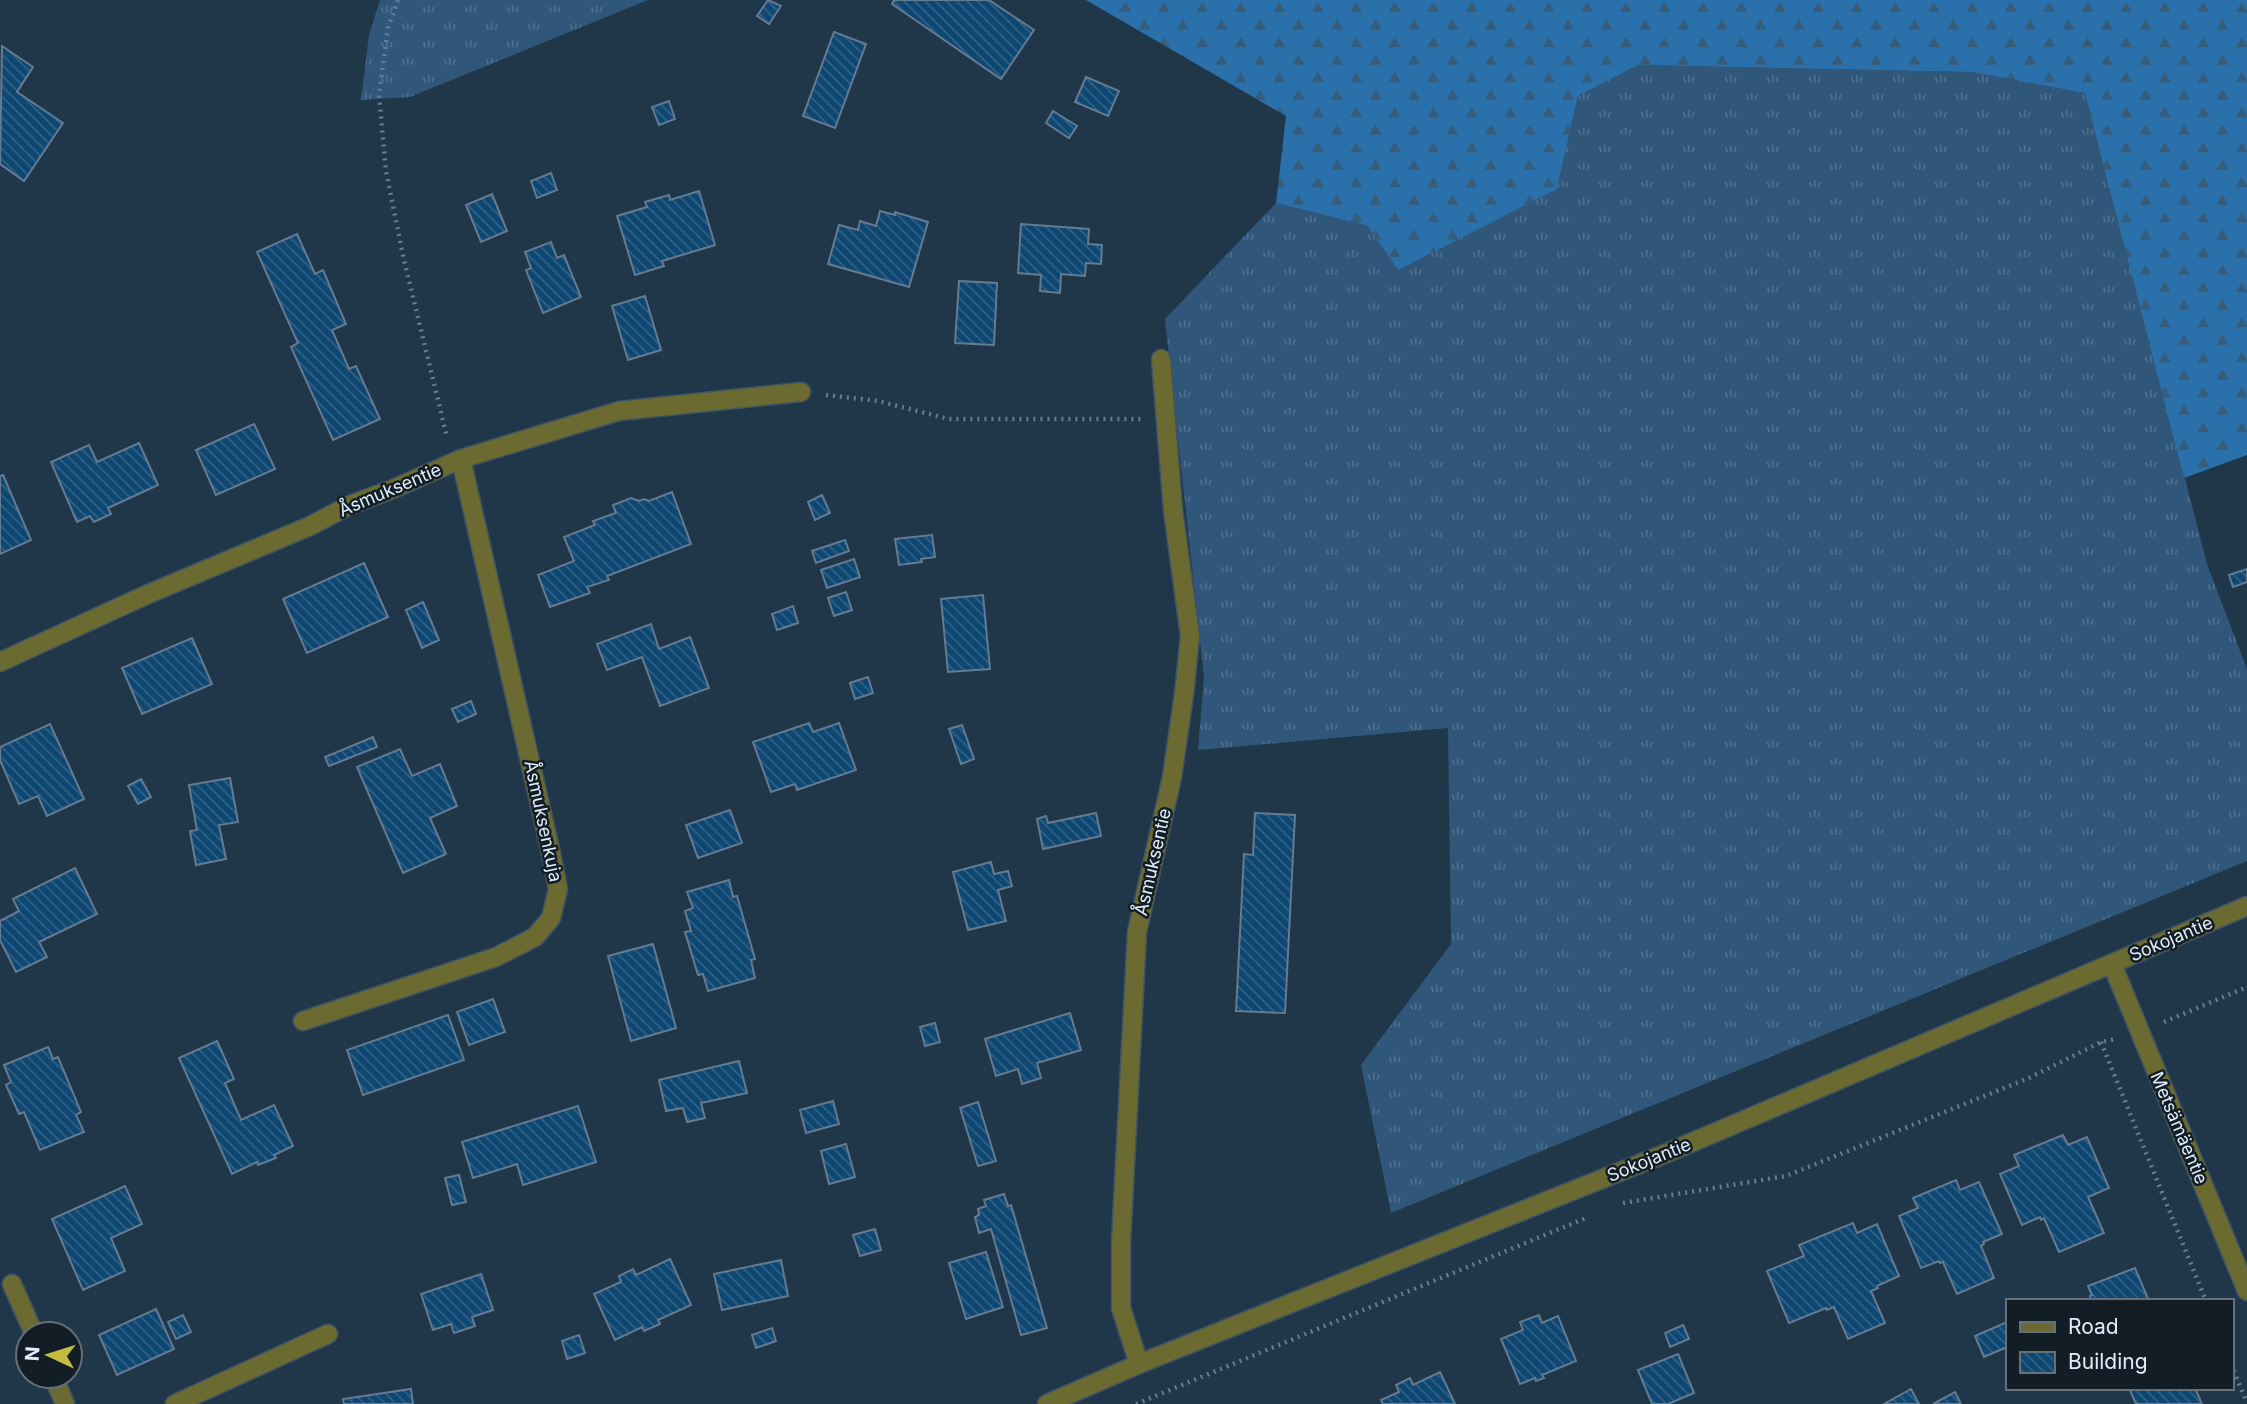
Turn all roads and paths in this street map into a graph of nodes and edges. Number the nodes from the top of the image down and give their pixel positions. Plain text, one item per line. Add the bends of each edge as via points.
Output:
1 (398, 0) edge
2 (1161, 359) dead end
3 (801, 392) joint
4 (1166, 418) junction
5 (461, 458) junction
6 (0, 662) edge
7 (2247, 906) edge
8 (2112, 964) junction
9 (2247, 987) edge
10 (303, 1021) dead end
11 (2140, 1033) junction
12 (2101, 1042) junction
13 (1610, 1208) dead end
14 (1598, 1213) dead end
15 (12, 1284) dead end
16 (2247, 1291) edge
17 (2205, 1299) edge
18 (28, 1320) edge
19 (328, 1334) dead end
20 (1139, 1364) junction
21 (2233, 1369) edge
22 (2247, 1403) edge
23 (175, 1404) edge
24 (1047, 1404) edge
25 (1136, 1404) edge

1 - 5 path via 388,29 379,95 386,171 446,436
2 - 4 street, Åsmuksentie
3 - 4 path via 878,401 948,419
3 - 5 street, Åsmuksentie via 618,411
4 - 20 street, Åsmuksentie via 1189,636 1172,777 1137,932 1121,1308
5 - 6 street, Åsmuksentie
5 - 10 street, Åsmuksenkuja via 558,889 551,918 535,937 496,957
7 - 8 street, Sokojantie
8 - 11 street, Metsämäentie
8 - 20 street, Sokojantie via 1667,1153
9 - 11 path
11 - 12 path
11 - 16 street, Metsämäentie
12 - 13 path via 2029,1078 1786,1176
12 - 17 path
14 - 25 path
15 - 18 street
19 - 23 street
20 - 24 street, Sokojantie
21 - 22 path

